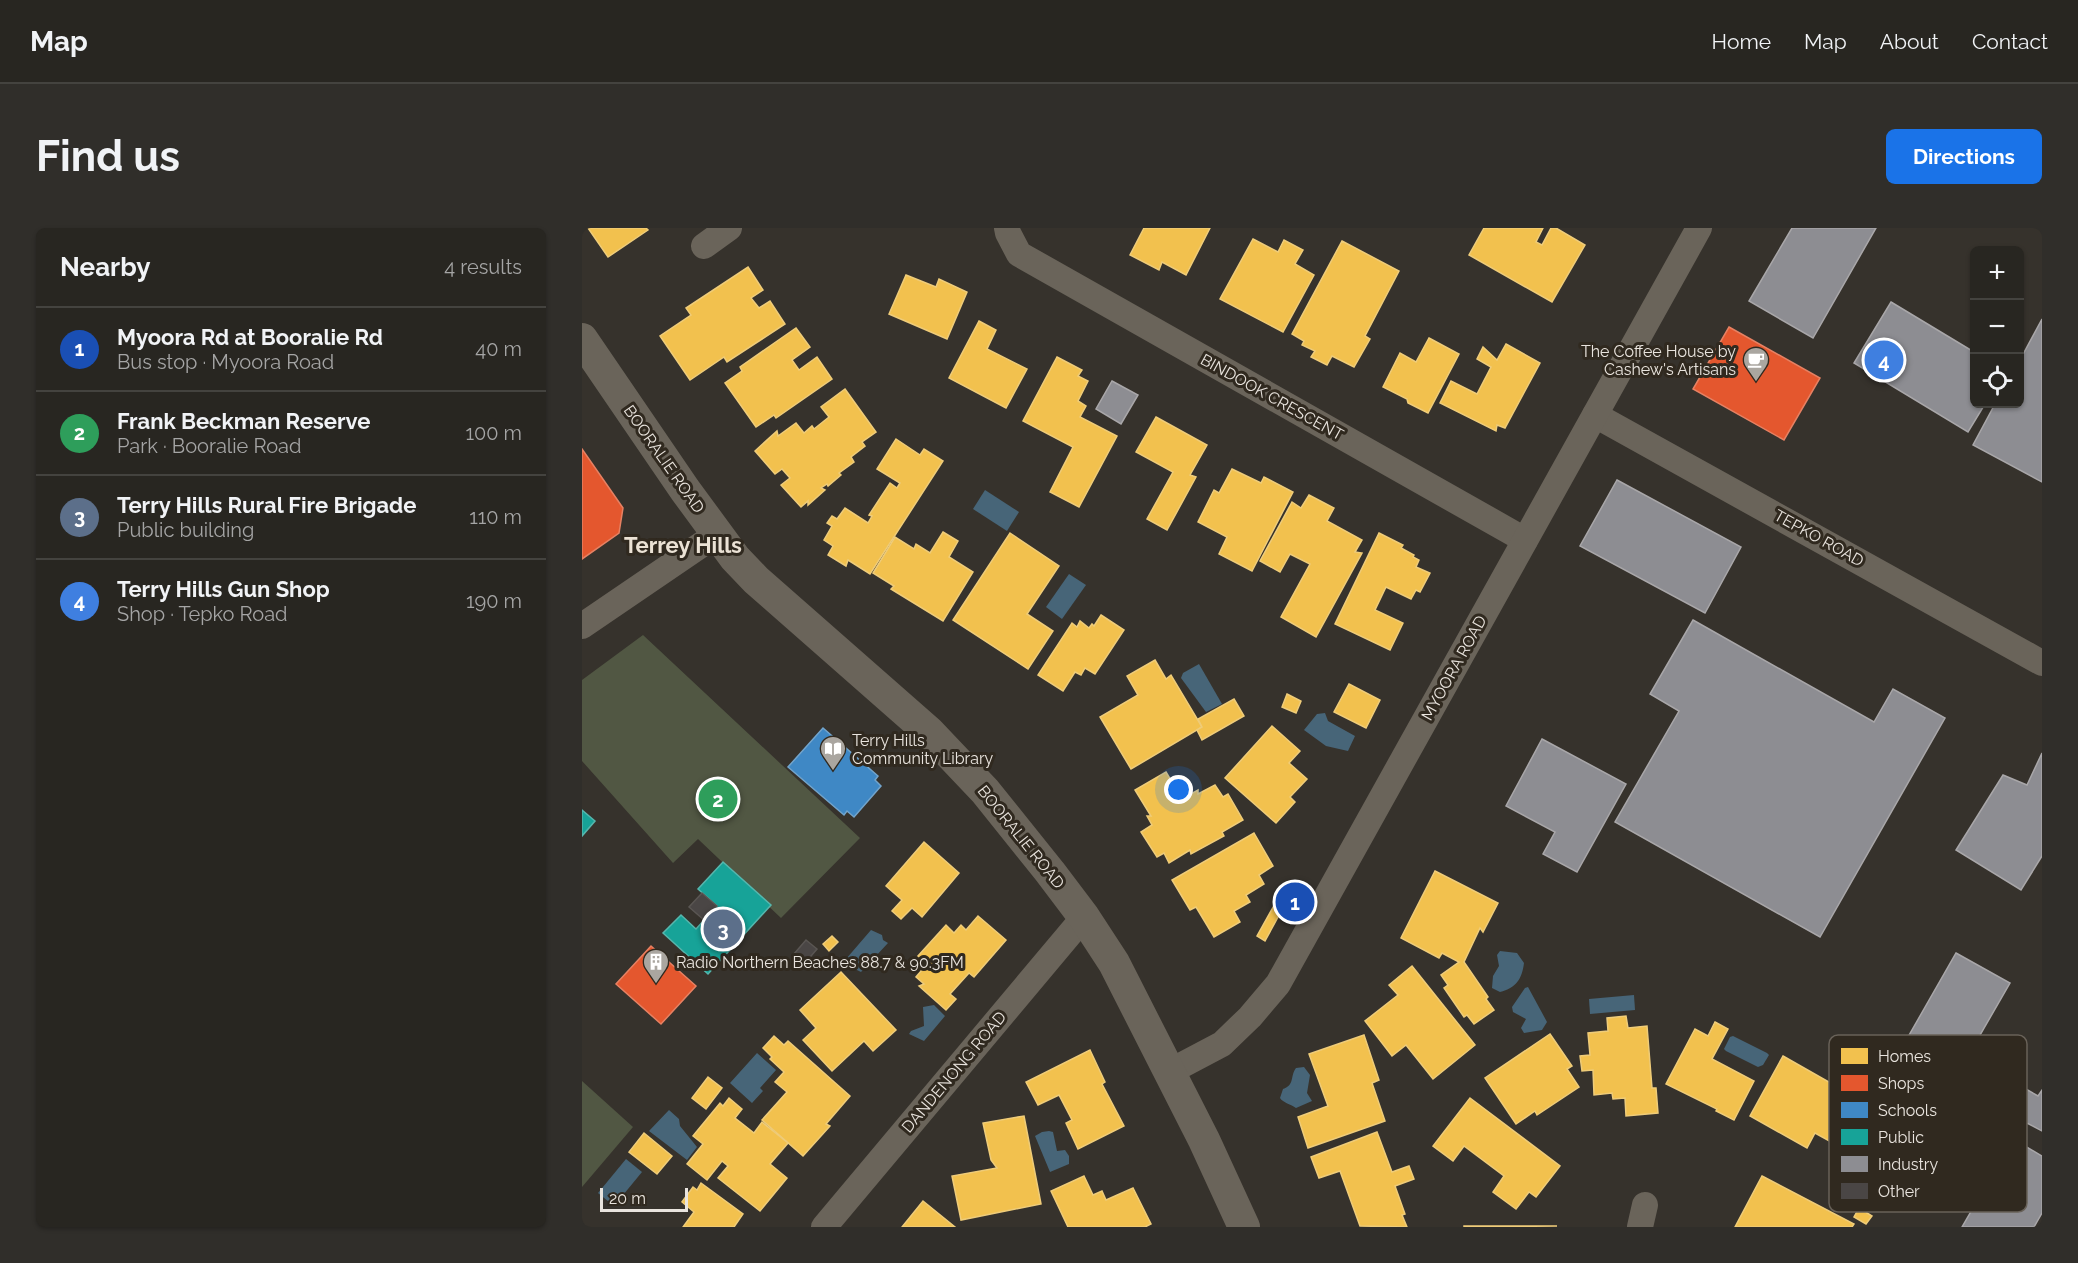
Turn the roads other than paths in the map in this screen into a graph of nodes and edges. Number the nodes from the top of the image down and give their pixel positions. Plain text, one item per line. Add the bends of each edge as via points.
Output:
1 (729, 228) edge
2 (1007, 228) edge
3 (1699, 228) edge
4 (704, 246) dead end
5 (582, 339) edge
6 (1595, 415) junction
7 (717, 534) junction
8 (1525, 540) junction
9 (582, 626) edge
10 (2042, 663) edge
11 (1084, 917) junction
12 (1169, 1072) junction
13 (824, 1227) edge
14 (1244, 1227) edge

1 - 4 street
2 - 8 street, BINDOOK CRESCENT via 1019,254
3 - 6 street, MYOORA ROAD
5 - 7 street, BOORALIE ROAD
6 - 8 street, MYOORA ROAD
6 - 10 street, TEPKO ROAD
7 - 9 street
7 - 11 street, BOORALIE ROAD via 756,580 950,752
8 - 12 street, MYOORA ROAD via 1278,984 1222,1044
11 - 12 street, BOORALIE ROAD via 1114,963
11 - 13 street, DANDENONG ROAD
12 - 14 street, BOORALIE ROAD

